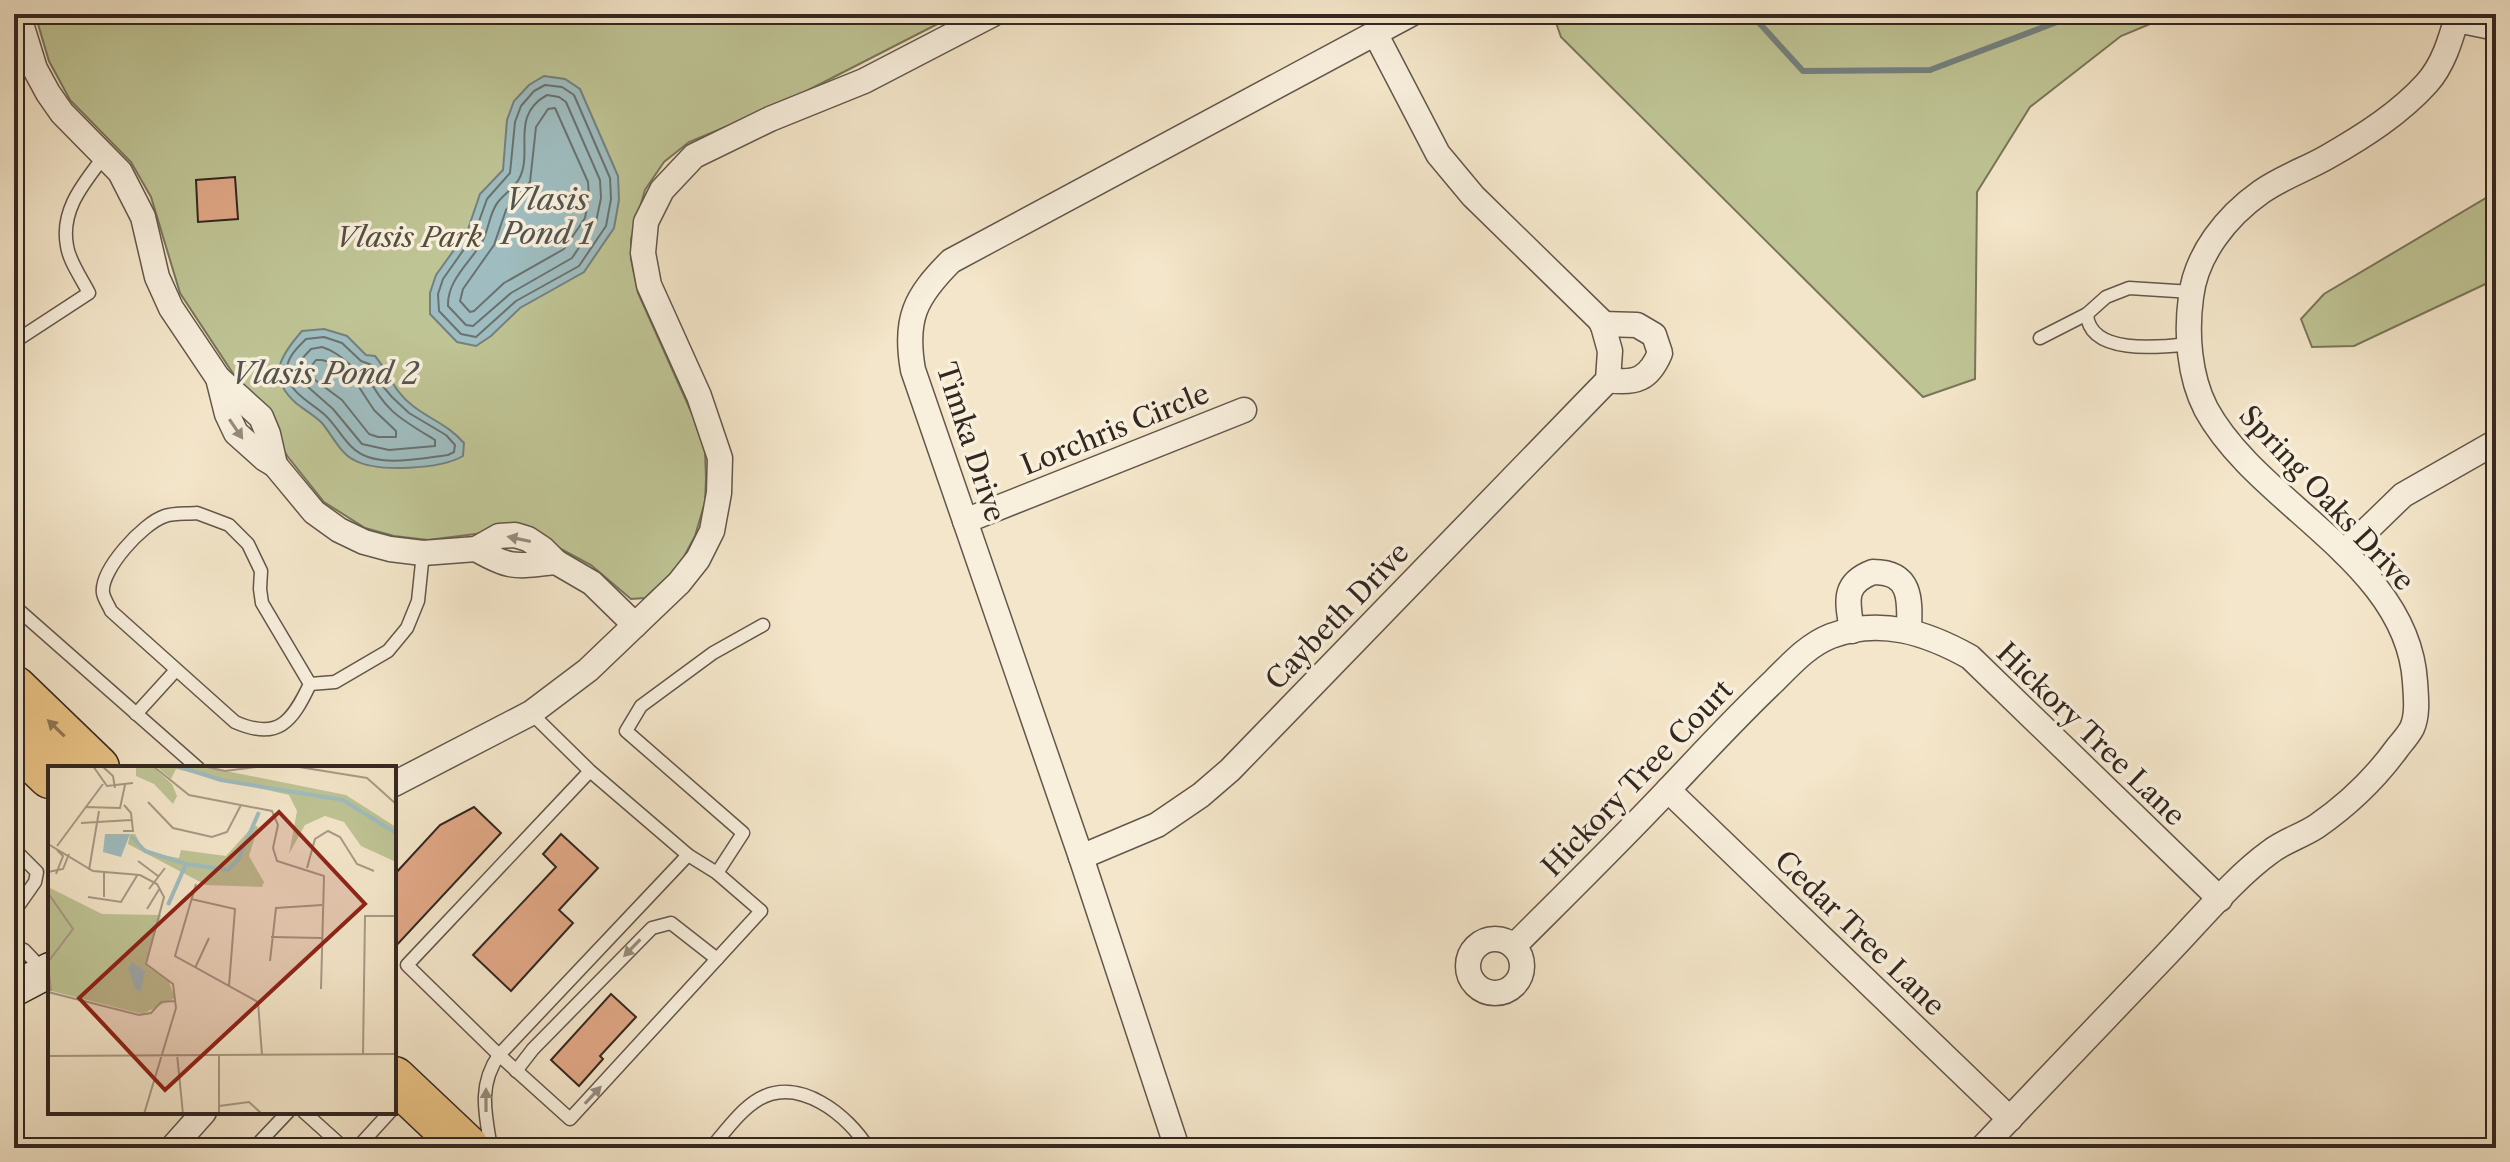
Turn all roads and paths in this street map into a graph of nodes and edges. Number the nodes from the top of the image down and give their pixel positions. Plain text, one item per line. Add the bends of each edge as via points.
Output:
1 (18, 14) edge
2 (993, 14) edge
3 (1411, 14) edge
4 (2458, 17) edge
5 (2496, 28) edge
6 (1375, 33) junction
7 (105, 155) junction
8 (2192, 292) junction
9 (2087, 314) junction
10 (1602, 324) junction
11 (2040, 338) dead end
12 (14, 342) edge
13 (2190, 344) junction
14 (1608, 380) junction
15 (1244, 410) dead end
16 (2496, 442) edge
17 (965, 521) junction
18 (2344, 552) junction
19 (423, 553) junction
20 (14, 606) edge
21 (635, 625) junction
22 (763, 625) dead end
23 (1909, 630) junction
24 (1852, 631) junction
25 (1803, 653) joint
26 (176, 670) junction
27 (310, 684) junction
28 (14, 688) edge
29 (531, 713) junction
30 (136, 714) junction
31 (14, 741) edge
32 (95, 766) edge
33 (196, 766) edge
34 (590, 771) junction
35 (48, 774) edge
36 (396, 783) edge
37 (1668, 790) junction
38 (14, 849) edge
39 (688, 855) junction
40 (1081, 857) junction
41 (717, 873) junction
42 (2220, 899) junction
43 (14, 912) edge
44 (14, 946) edge
45 (1514, 946) dead end
46 (717, 959) junction
47 (48, 971) edge
48 (14, 989) edge
49 (499, 1055) junction
50 (516, 1071) junction
51 (396, 1098) edge
52 (202, 1114) edge
53 (286, 1114) edge
54 (306, 1114) edge
55 (384, 1114) edge
56 (2010, 1119) junction
57 (1179, 1147) edge
58 (172, 1148) edge
59 (254, 1148) edge
60 (344, 1148) edge
61 (357, 1148) edge
62 (467, 1148) edge
63 (491, 1148) edge
64 (711, 1148) edge
65 (868, 1148) edge
66 (1982, 1148) edge

1 - 7 street via 48,93
2 - 21 street via 864,81 694,156 662,190 646,222 643,253 649,285 699,396 720,458 719,493 712,531 698,559
3 - 6 street, Timka Drive
4 - 5 street, Spring Oaks Drive
4 - 8 street, Spring Oaks Drive via 2448,48 2427,83 2387,119 2243,207 2207,248
6 - 10 street via 1438,154
6 - 17 street, Timka Drive via 951,261 935,277 915,307 908,341
7 - 12 lane via 74,195 68,219 67,247 89,293
7 - 19 street via 143,217 157,277 171,308 218,378 261,417 275,465 314,512 339,530 364,542
8 - 9 lane via 2129,288 2106,297
8 - 13 street, Spring Oaks Drive
9 - 11 lane
9 - 13 lane via 2094,332 2125,346
10 - 14 street via 1610,351
10 - 14 street via 1637,325 1654,335 1660,353 1653,370 1637,380
13 - 18 street, Spring Oaks Drive via 2195,382 2224,436
14 - 40 street, Caybeth Drive via 1230,770 1157,825
15 - 17 street, Lorchris Circle
16 - 18 street via 2403,495
17 - 40 street, Timka Drive
18 - 42 street, Spring Oaks Drive via 2397,615 2408,643 2415,673 2412,729 2373,781 2316,827 2270,852
19 - 21 street via 476,549 499,536 515,535 592,583
19 - 27 lane via 418,601 407,628 388,651 335,682
20 - 30 lane
21 - 29 street
22 - 41 lane via 713,653 641,706 626,731 743,833
23 - 24 street, Hickory Tree Lane
23 - 24 street via 1910,602 1902,582 1894,575 1873,572 1849,592
23 - 42 street, Hickory Tree Lane via 1970,657
24 - 25 street, Hickory Tree Lane via 1830,636
25 - 37 street, Hickory Tree Court
26 - 27 lane via 235,722 255,731 272,730 287,720
26 - 27 lane via 111,611 103,594 105,576 148,525 166,515 197,513 229,525 248,544 261,571 262,603
26 - 30 lane
32 -> 28 highway
29 - 34 lane
29 - 36 street
30 - 33 lane
31 - 35 highway
34 - 39 lane
34 - 49 lane via 407,965
37 - 45 street, Hickory Tree Court
37 - 56 street, Cedar Tree Lane
38 - 43 lane via 37,872
39 - 41 lane
39 - 49 lane
40 - 57 street, Timka Drive
41 - 46 lane via 761,911
42 - 56 street, Spring Oaks Drive
44 - 47 lane
46 -> 50 lane via 671,923 652,928
50 -> 46 lane via 570,1119
47 - 48 street
49 - 50 lane
63 -> 49 lane via 484,1095 488,1070
51 - 62 highway
52 - 58 street
53 - 59 lane
54 - 60 lane
55 - 61 lane
56 - 66 street, Spring Oaks Drive
64 - 65 lane via 749,1106 787,1092 817,1100 838,1114

